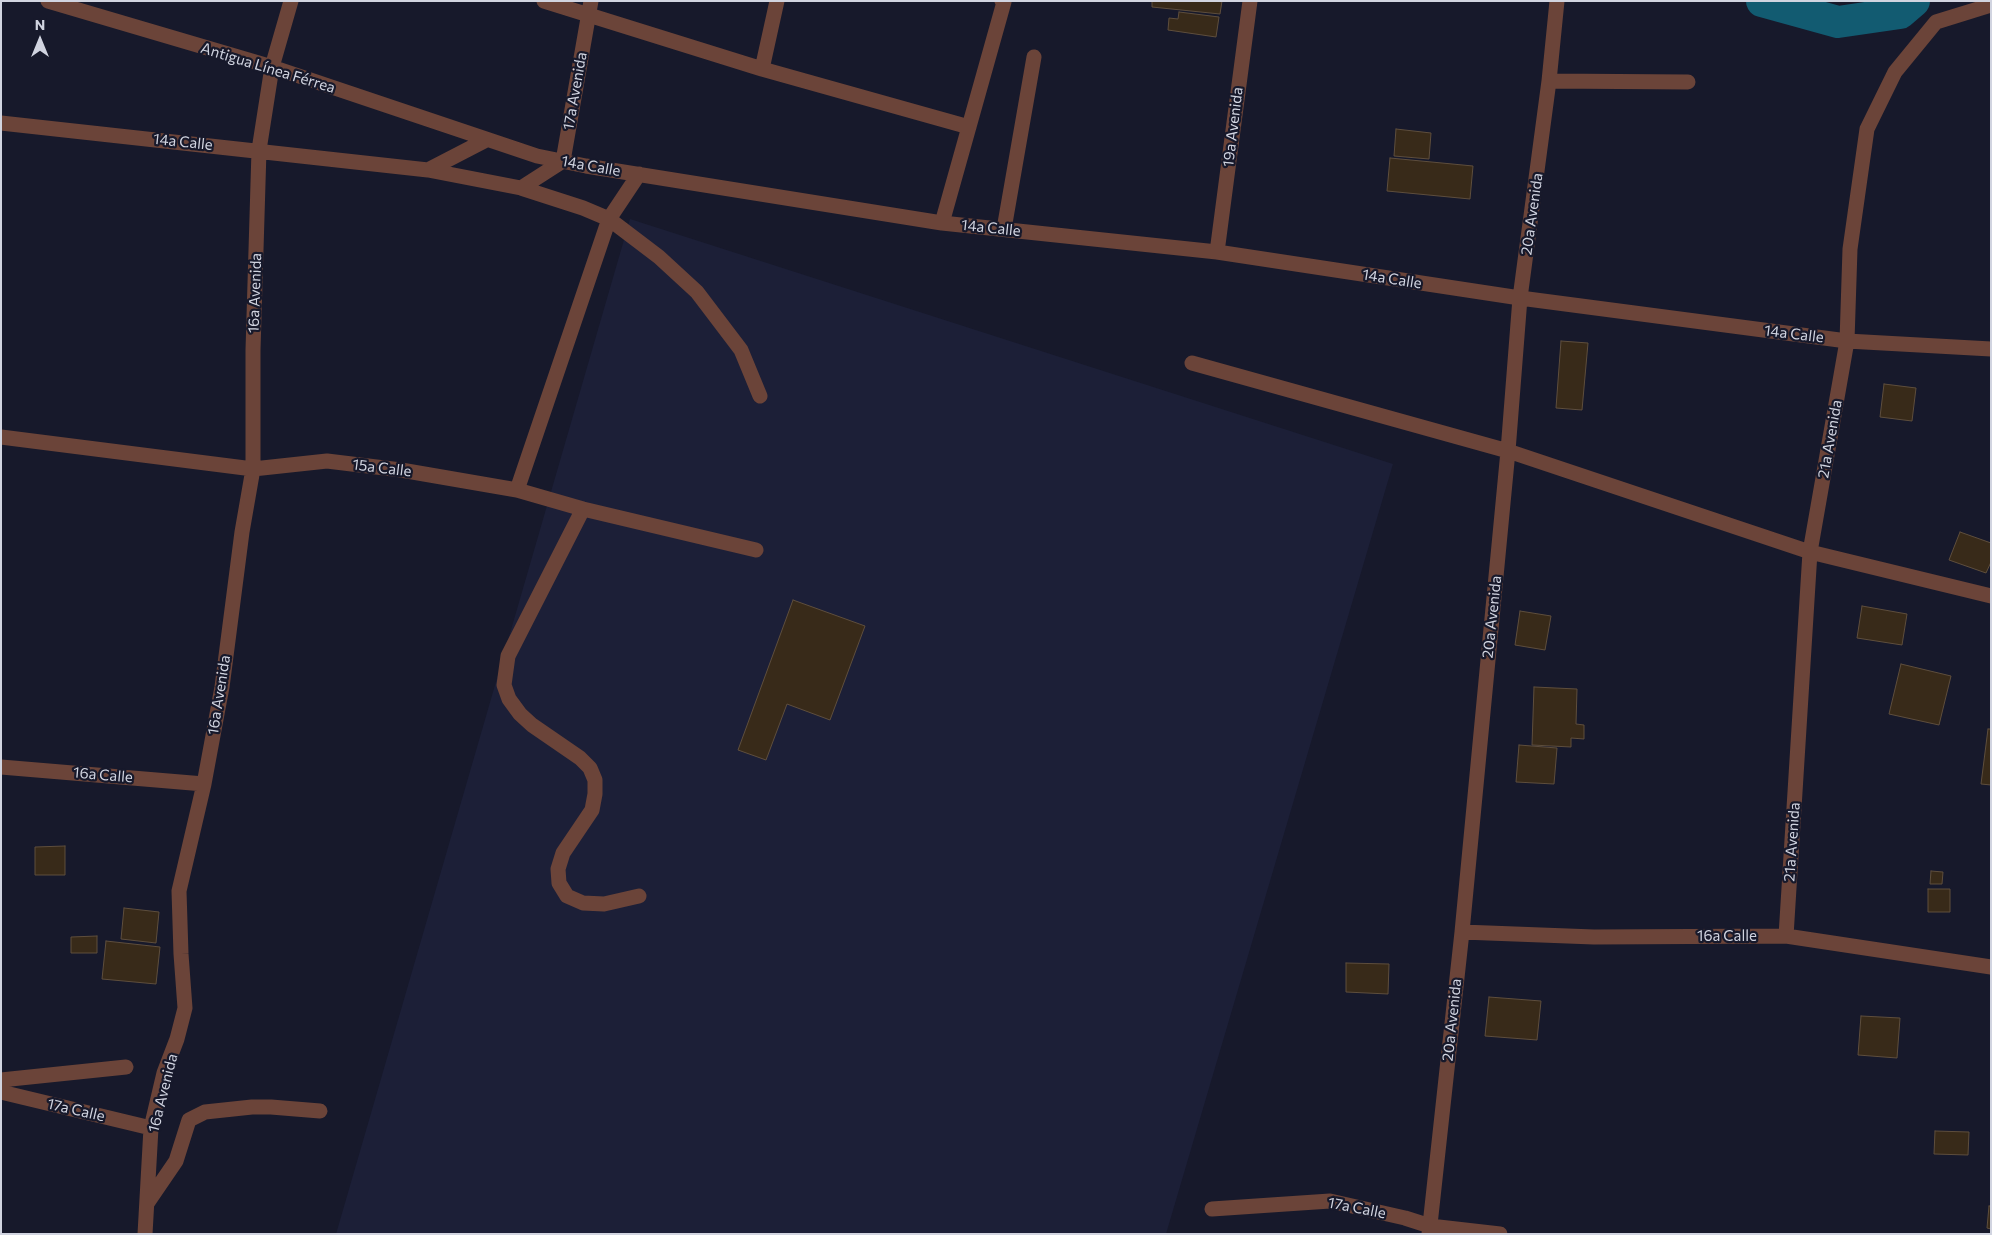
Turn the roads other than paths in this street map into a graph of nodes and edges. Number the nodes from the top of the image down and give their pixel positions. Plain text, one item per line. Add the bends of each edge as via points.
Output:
1 (48, 1) edge
2 (291, 1) edge
3 (544, 1) edge
4 (777, 1) edge
5 (1002, 1) edge
6 (1250, 1) edge
7 (1556, 1) edge
8 (1991, 6) edge
9 (590, 8) edge
10 (1034, 57) dead end
11 (272, 67) junction
12 (762, 69) junction
13 (1550, 81) junction
14 (1688, 82) dead end
15 (1, 123) edge
16 (969, 127) junction
17 (486, 140) junction
18 (259, 150) junction
19 (563, 161) junction
20 (428, 170) junction
21 (639, 174) junction
22 (521, 188) junction
23 (609, 219) junction
24 (942, 223) junction
25 (1004, 229) junction
26 (1217, 252) junction
27 (1520, 298) junction
28 (1848, 341) junction
29 (1991, 349) edge
30 (1192, 364) dead end
31 (760, 396) dead end
32 (1, 437) edge
33 (1508, 452) junction
34 (253, 469) junction
35 (517, 490) junction
36 (583, 510) junction
37 (756, 550) dead end
38 (1810, 552) junction
39 (1991, 596) edge
40 (1, 766) edge
41 (204, 784) junction
42 (639, 896) dead end
43 (1462, 932) junction
44 (1786, 936) junction
45 (1991, 967) edge
46 (126, 1067) dead end
47 (1, 1080) edge
48 (1, 1092) edge
49 (320, 1111) dead end
50 (152, 1128) junction
51 (147, 1203) junction
52 (1212, 1209) dead end
53 (1429, 1230) edge
54 (145, 1234) edge
55 (1500, 1234) edge

1 - 11 street, Antigua Línea Férrea
2 - 11 street, 16a Avenida
3 - 9 street
4 - 12 street
5 - 16 street
6 - 26 street, 19a Avenida
7 - 13 street, 20a Avenida
8 - 28 street, 21a Avenida via 1936,22 1895,72 1867,129 1850,249
9 - 12 street
9 - 19 street, 17a Avenida
10 - 25 street
11 - 17 street, Antigua Línea Férrea
11 - 18 street, 16a Avenida
12 - 16 street
13 - 14 street
13 - 27 street, 20a Avenida
15 - 18 street, 14a Calle
16 - 24 street
17 - 19 street, 14a Calle
17 - 20 street
18 - 20 street, 14a Calle
18 - 34 street, 16a Avenida
19 - 21 street, 14a Calle
19 - 22 street
20 - 22 street, 14a Calle
21 - 23 street
21 - 24 street, 14a Calle
22 - 23 street, 14a Calle
23 - 31 street, 14a Calle via 659,257 697,292 741,350
23 - 35 street
24 - 25 street, 14a Calle
25 - 26 street, 14a Calle
26 - 27 street, 14a Calle
27 - 28 street, 14a Calle
27 - 33 street, 20a Avenida
28 - 29 street, 14a Calle
28 - 38 street, 21a Avenida
30 - 33 street
32 - 34 street, 15a Calle
33 - 38 street
33 - 43 street, 20a Avenida
34 - 35 street, 15a Calle via 327,462 401,470
34 - 41 street, 16a Avenida via 222,687
35 - 36 street, 15a Calle
36 - 37 street, 15a Calle
36 - 42 street via 508,656 504,685 508,699 520,714 532,726 580,758 590,768 595,780 592,810 563,853 558,869 559,883 567,896 583,903 604,904
38 - 39 street
38 - 44 street, 21a Avenida
40 - 41 street, 16a Calle
41 - 50 street, 16a Avenida via 178,891 185,1008 164,1073
43 - 44 street, 16a Calle via 1594,937
43 - 53 street, 20a Avenida
44 - 45 street, 16a Calle
46 - 47 street, 17a Calle
48 - 50 street, 17a Calle
49 - 51 street via 252,1107 205,1112 189,1120 176,1162
50 - 51 street, 16a Avenida
51 - 54 street, 16a Avenida
52 - 53 street, 17a Calle via 1330,1201 1405,1218
53 - 55 street, 17a Calle

